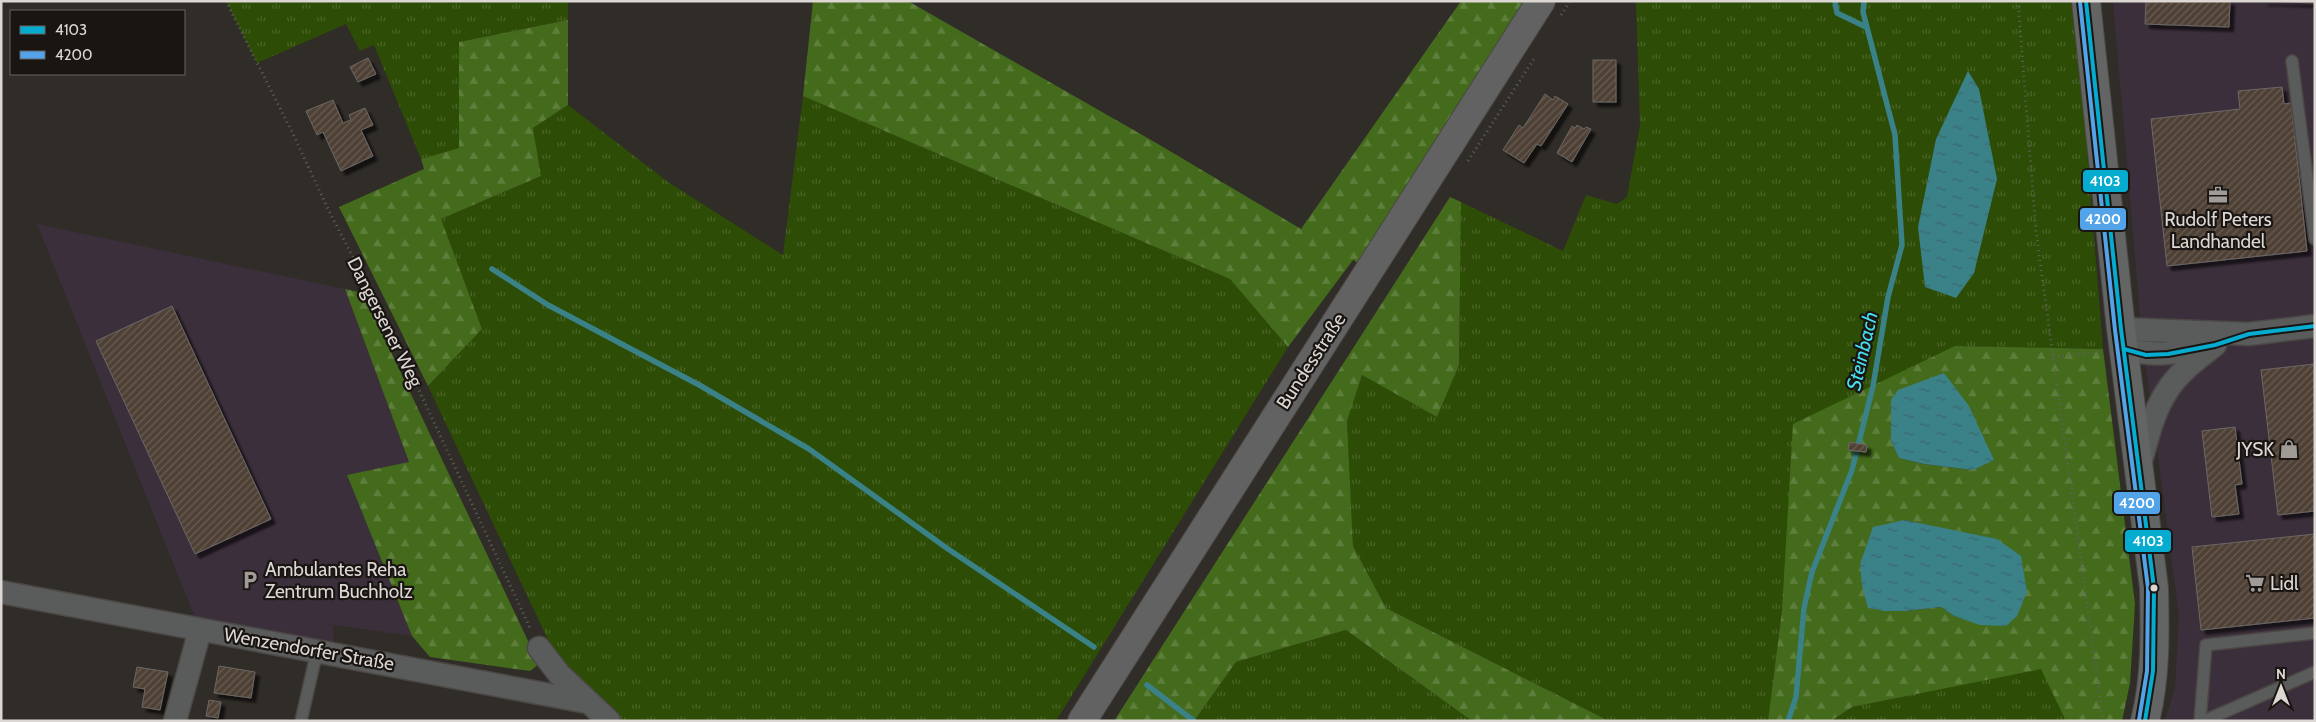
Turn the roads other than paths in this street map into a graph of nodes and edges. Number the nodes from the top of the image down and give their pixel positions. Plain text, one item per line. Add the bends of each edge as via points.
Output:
1 (1541, 1) edge
2 (2086, 1) edge
3 (2292, 61) dead end
4 (2315, 239) edge
5 (2315, 326) edge
6 (2249, 334) junction
7 (2123, 339) junction
8 (2214, 345) junction
9 (2139, 468) junction
10 (1, 592) edge
11 (200, 630) junction
12 (2315, 633) edge
13 (537, 643) road end
14 (317, 651) junction
15 (2315, 672) edge
16 (587, 702) junction
17 (175, 721) edge
18 (300, 721) edge
19 (609, 721) edge
20 (1082, 721) edge
21 (2145, 721) edge
22 (2200, 721) edge
23 (2204, 721) edge

1 - 20 main road, Bundesstraße
2 - 7 street
3 - 4 lane
5 - 6 street
6 - 7 street
6 - 8 street
7 - 8 street via 2146,355
7 - 9 street
8 - 9 street via 2185,369 2166,391 2152,423
9 - 21 street via 2151,556 2155,630
10 - 11 street, Wenzendorfer Straße
11 - 14 street, Wenzendorfer Straße
11 - 17 street
12 - 22 lane via 2206,645
13 - 16 street via 559,674
14 - 16 street, Wenzendorfer Straße
14 - 18 lane
15 - 23 lane
16 - 19 street

